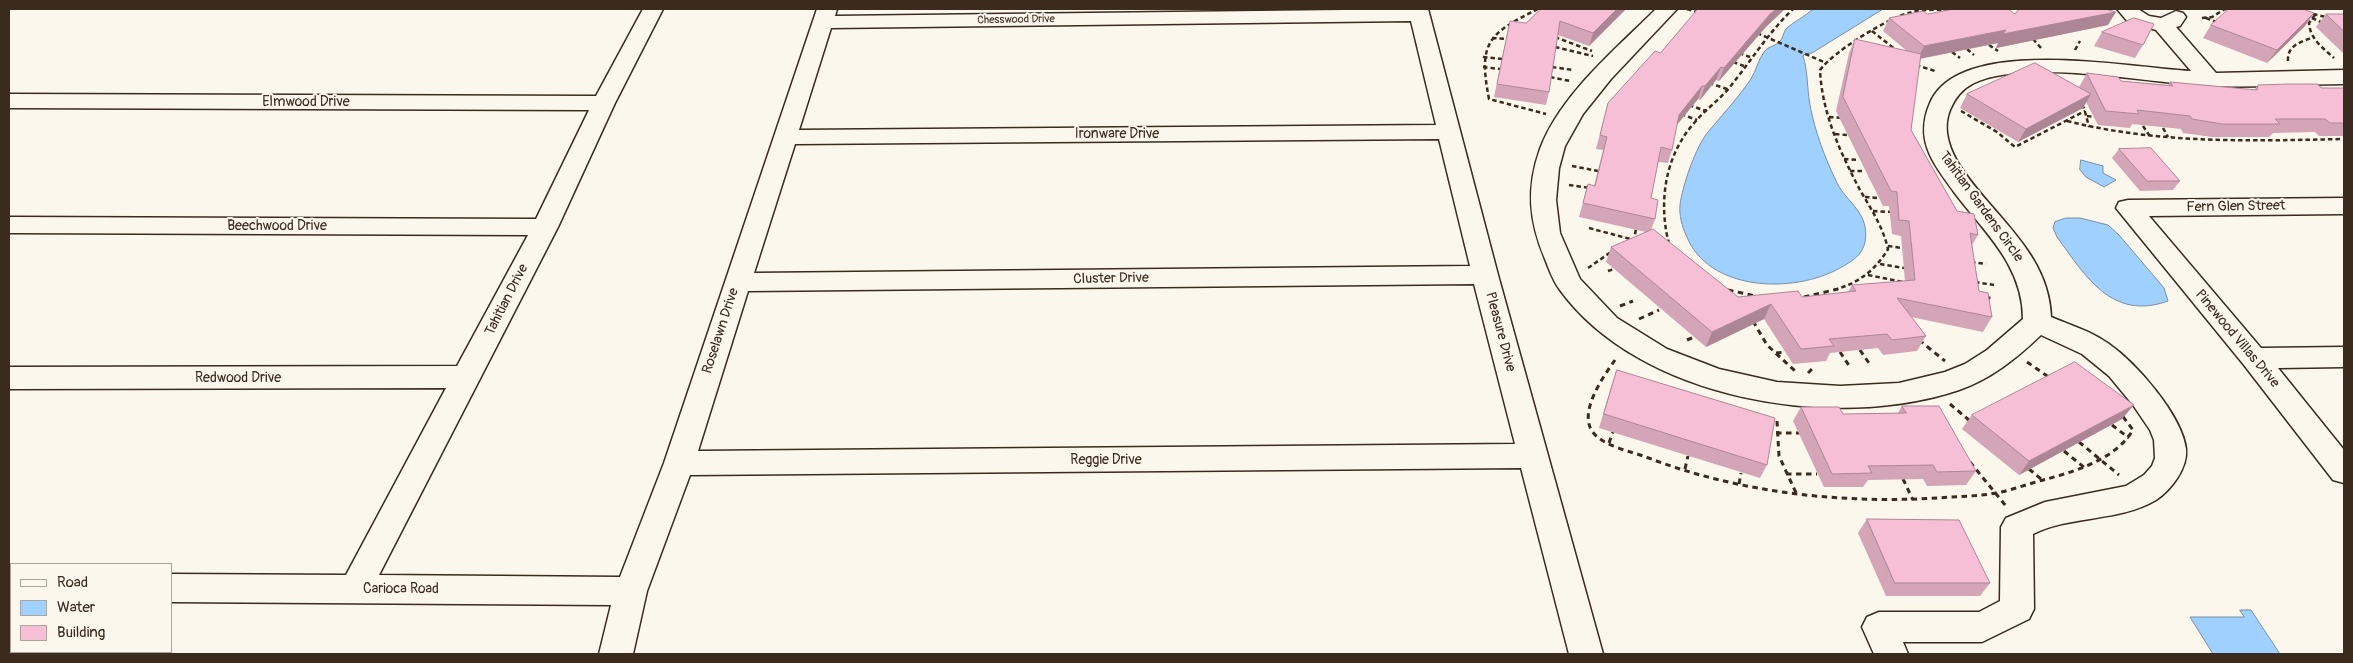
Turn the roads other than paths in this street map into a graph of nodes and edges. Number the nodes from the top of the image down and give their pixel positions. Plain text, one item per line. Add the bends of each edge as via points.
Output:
1 (653, 9) edge
2 (1667, 9) edge
3 (2127, 9) edge
4 (1419, 12) edge
5 (825, 15) edge
6 (2165, 16) edge
7 (2340, 69) edge
8 (2210, 79) junction
9 (9, 100) edge
10 (604, 104) junction
11 (1448, 132) junction
12 (785, 137) junction
13 (2344, 206) edge
14 (2128, 208) joint
15 (9, 225) edge
16 (545, 227) junction
17 (1485, 275) junction
18 (737, 282) junction
19 (2037, 322) junction
20 (2344, 357) edge
21 (2254, 358) junction
22 (468, 377) junction
23 (9, 378) edge
24 (1533, 456) junction
25 (679, 463) junction
26 (2344, 471) edge
27 (172, 588) edge
28 (355, 589) junction
29 (631, 591) junction
30 (616, 654) edge
31 (1586, 654) edge
32 (1891, 654) edge

1 - 10 street, Tahitian Drive
2 - 19 street via 1592,88 1553,145 1547,168 1542,202 1550,246 1570,288 1595,316 1650,354 1704,378 1751,388 1848,397 1917,390 1962,377 2008,350
3 - 6 street via 2138,18
4 - 5 street, Chesswood Drive
4 - 11 street, Pleasure Drive
5 - 12 street, Roselawn Drive
6 - 8 street
7 - 8 street, Tahitian Gardens Circle
8 - 19 street, Tahitian Gardens Circle via 2060,66 2020,66 1969,78 1942,98 1935,134 1940,152 2024,265 2036,297
9 - 10 street, Elmwood Drive
10 - 16 street, Tahitian Drive
11 - 12 street, Ironware Drive
11 - 17 street, Pleasure Drive
12 - 18 street, Roselawn Drive
13 - 14 street, Fern Glen Street
14 - 21 street, Pinewood Villas Drive
15 - 16 street, Beechwood Drive
16 - 22 street, Tahitian Drive
17 - 18 street, Cluster Drive
17 - 24 street, Pleasure Drive
18 - 25 street, Roselawn Drive
19 - 32 street via 2083,342 2112,361 2130,381 2158,418 2172,449 2166,470 2158,482 2141,493 2044,516 2017,527 2017,609 1982,627 1879,628
20 - 21 street
21 - 26 street, Pinewood Villas Drive
22 - 23 street, Redwood Drive
22 - 28 street, Tahitian Drive
24 - 25 street, Reggie Drive
24 - 31 street, Pleasure Drive
25 - 29 street, Roselawn Drive
27 - 28 street, Carioca Road
28 - 29 street, Carioca Road
29 - 30 street, Roselawn Drive

